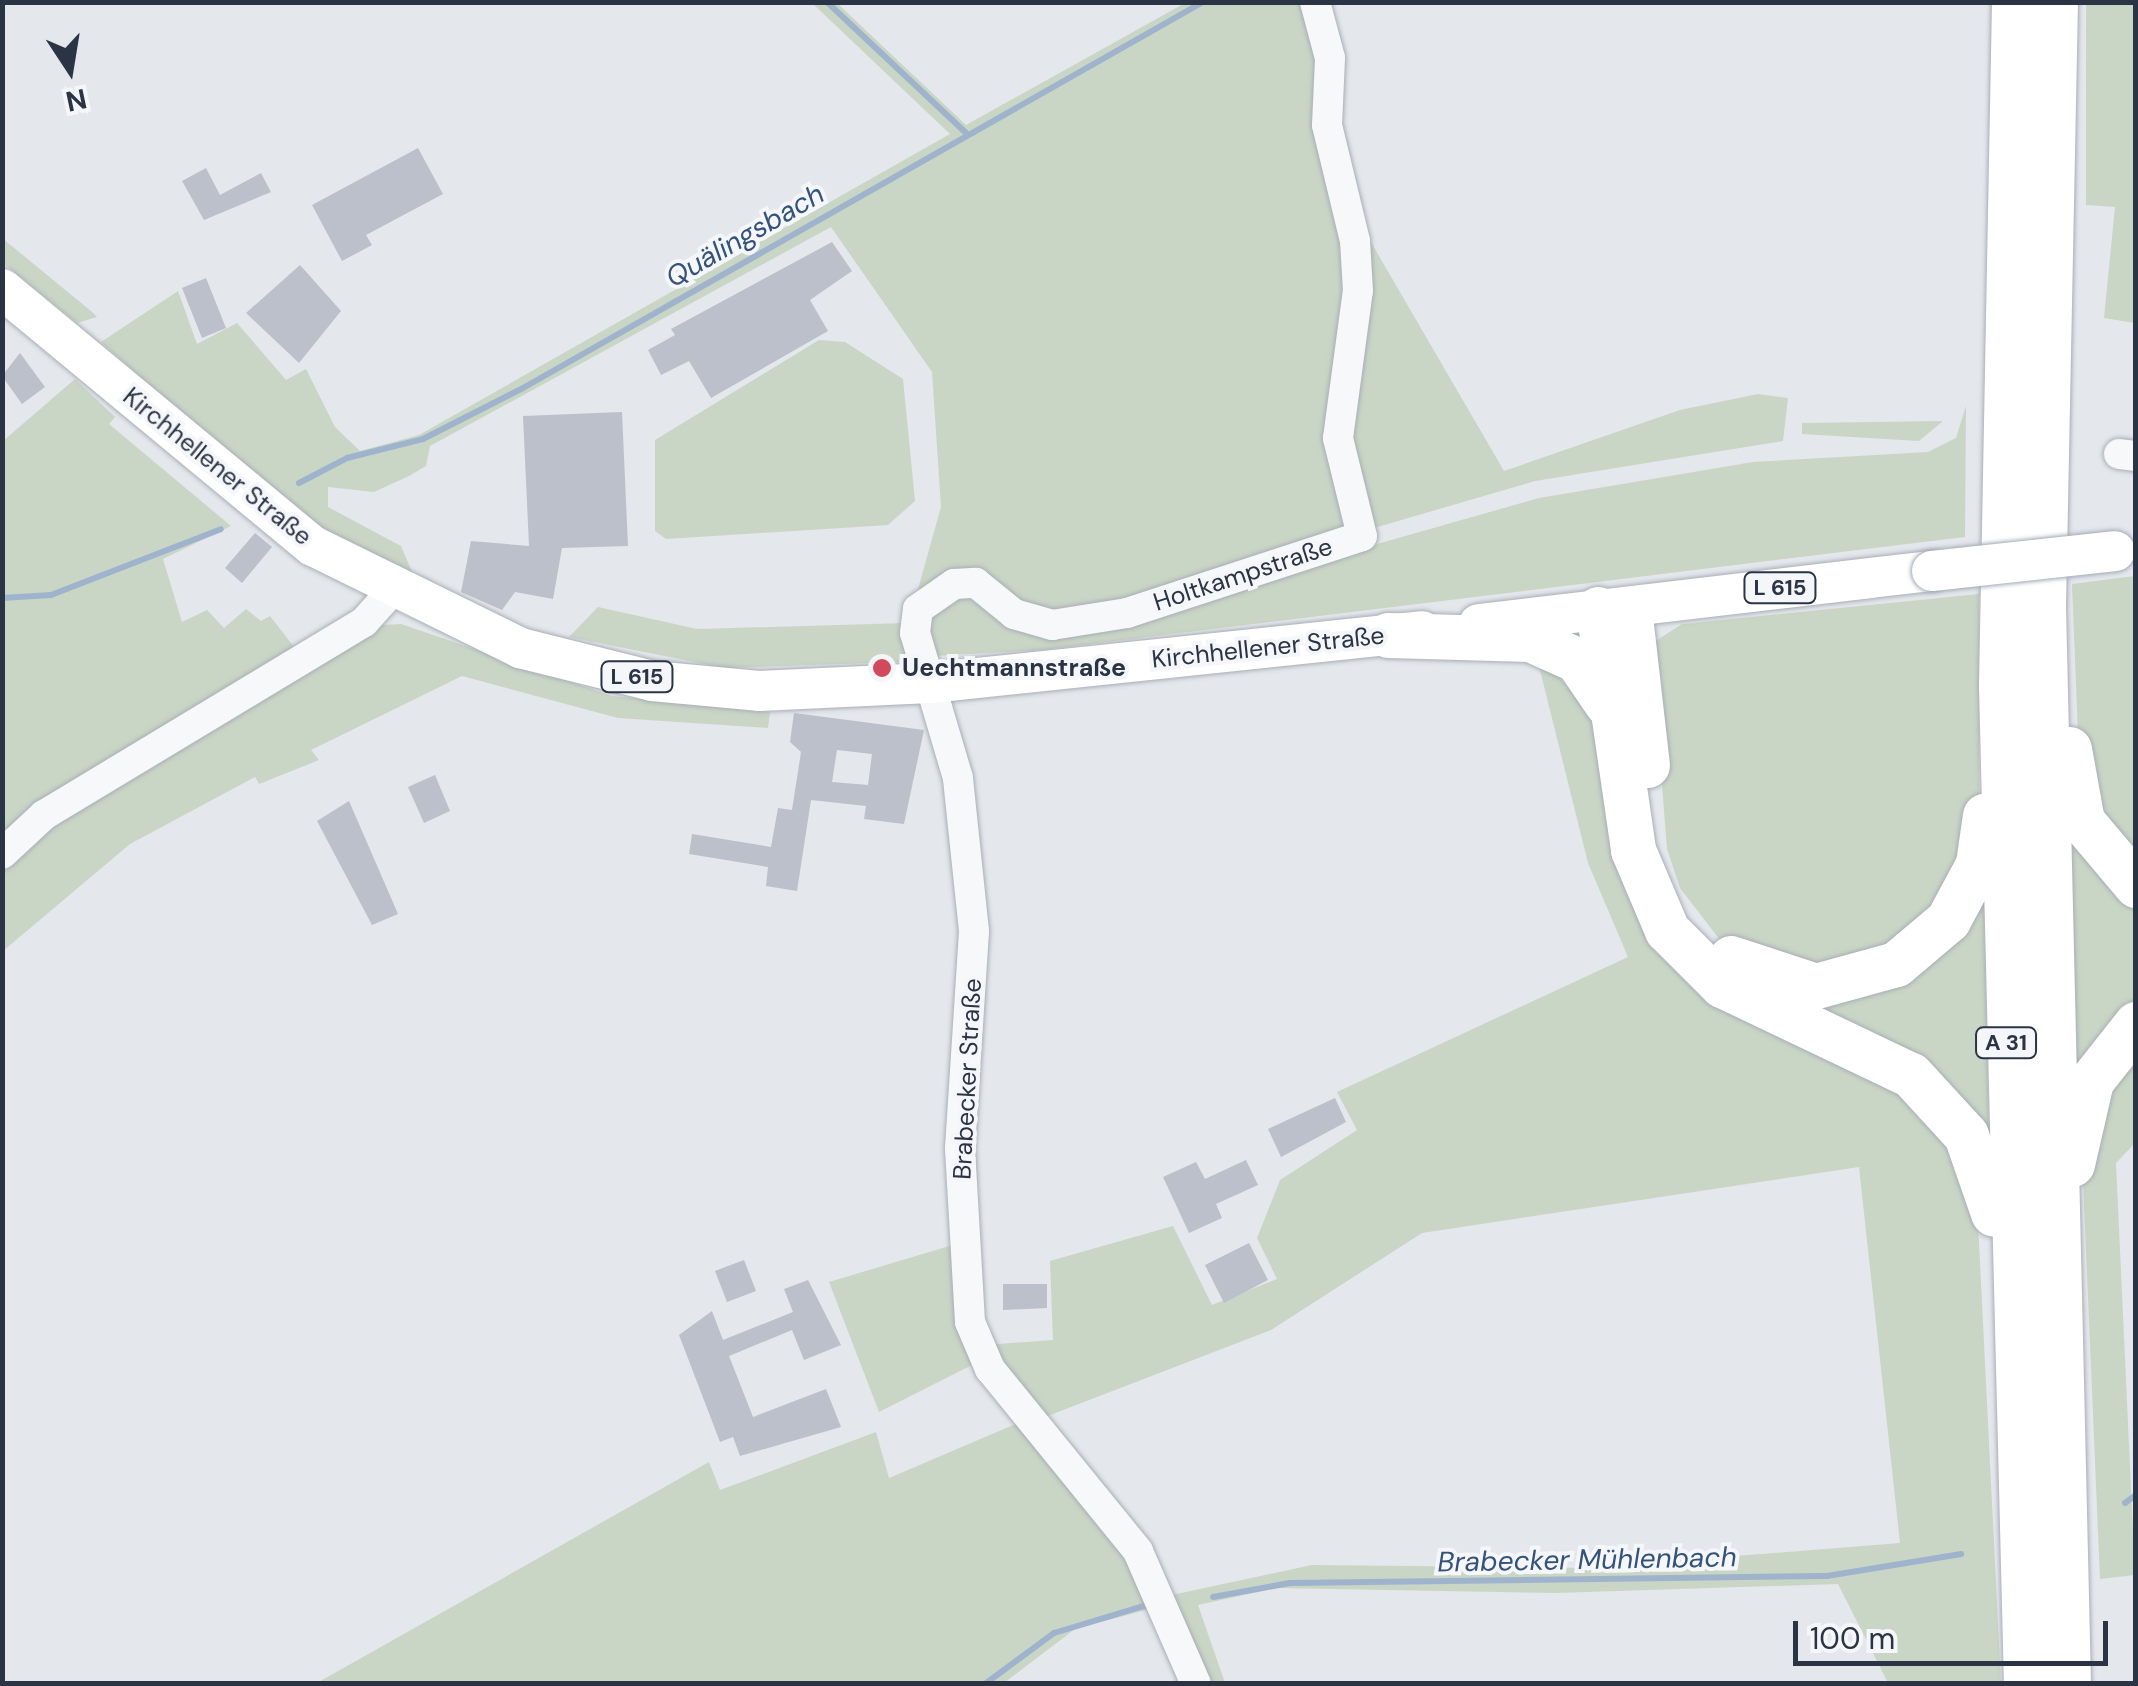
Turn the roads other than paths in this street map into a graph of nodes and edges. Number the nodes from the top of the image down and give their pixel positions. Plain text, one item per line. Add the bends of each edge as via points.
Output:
1 (1315, 2) edge
2 (2014, 2) edge
3 (2055, 2) edge
4 (2, 289) edge
5 (2042, 523) junction
6 (2125, 550) edge
7 (390, 592) junction
8 (1614, 607) junction
9 (1388, 635) junction
10 (930, 683) junction
11 (2001, 685) junction
12 (1608, 705) junction
13 (2, 854) edge
14 (2136, 885) edge
15 (2136, 1024) edge
16 (2053, 1270) junction
17 (2014, 1402) junction
18 (1196, 1684) edge
19 (2026, 1684) edge
20 (2068, 1684) edge

1 - 10 street, Holtkampstraße via 1330,58 1327,125 1355,241 1358,291 1338,438 1362,536 1127,613 1052,626 1014,614 976,583 954,584 918,609 914,633
2 - 11 highway, A 31
3 - 5 highway, A 31
4 - 7 main road, Kirchhellener Straße / L 615 via 258,506
5 - 14 highway via 2062,602 2075,803 2095,843
5 - 16 highway, A 31
6 - 8 main road, Kirchhellener Straße / L 615, bridge
7 - 10 main road, Kirchhellener Straße / L 615 via 520,648 652,681 758,690
7 - 13 street via 364,622 60,804
8 - 9 main road, Kirchhellener Straße / L 615
8 - 11 highway via 1656,843 1672,890 1696,930 1738,963 1816,986 1896,964 1948,920 1978,864 1987,733
8 - 12 highway
9 - 10 main road, Kirchhellener Straße / L 615
9 - 12 highway via 1540,642 1577,660
10 - 18 street, Brabecker Straße via 958,778 974,931 960,1148 970,1322 990,1369 1164,1596
11 - 17 highway, A 31
12 - 17 highway via 1633,850 1682,951 1722,985 1910,1075 1966,1135 1995,1224 1996,1358
15 - 16 highway via 2091,1081 2075,1124 2071,1246
16 - 20 highway, A 31
17 - 19 highway, A 31

